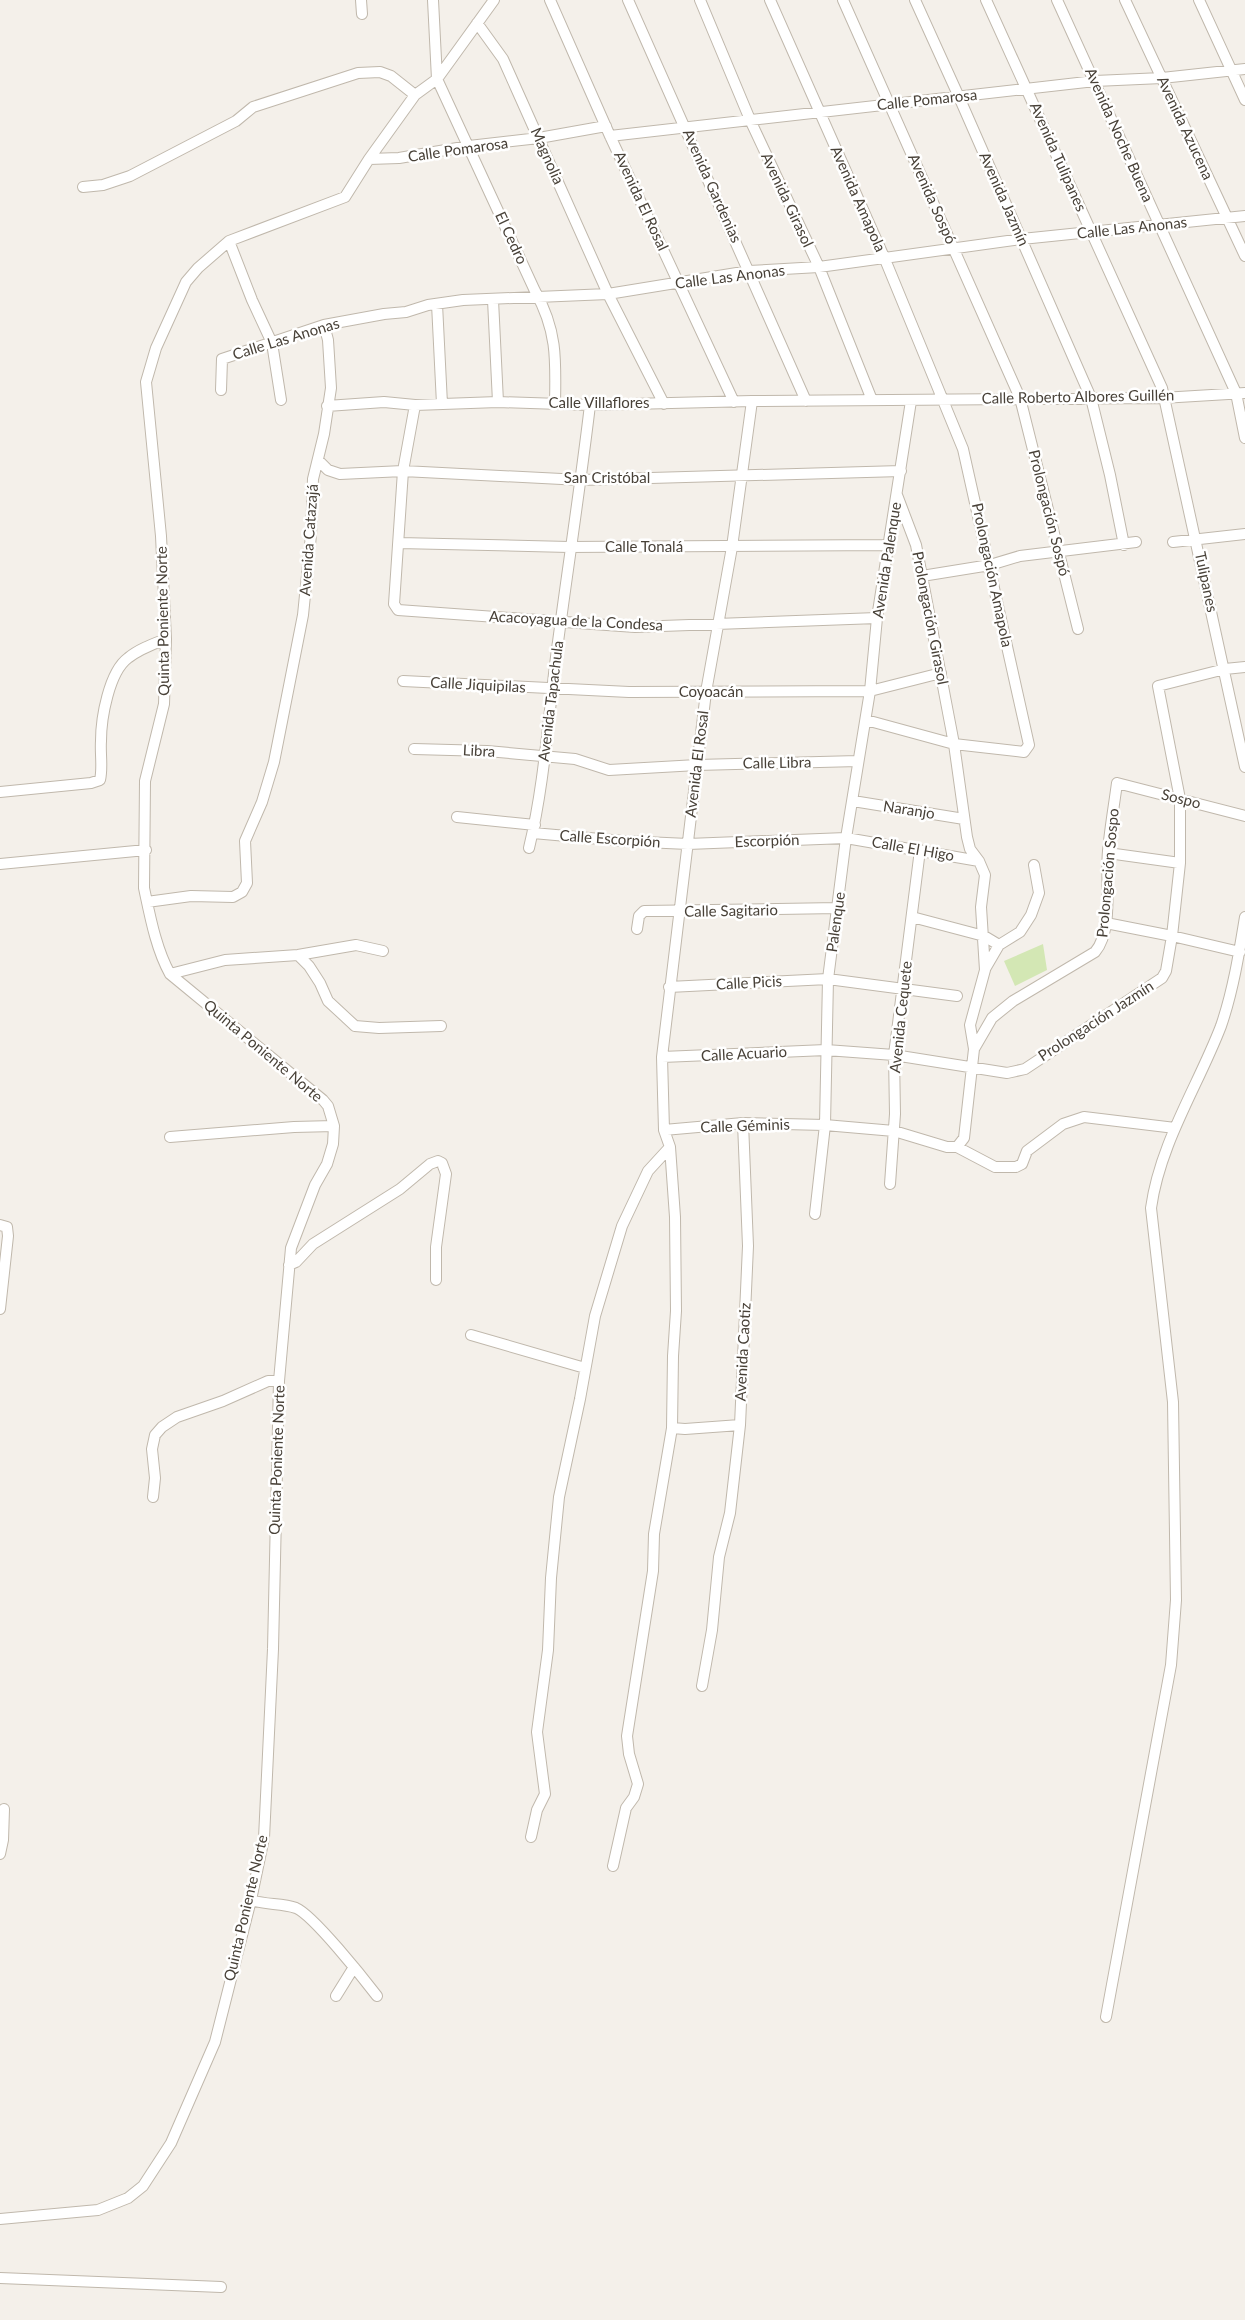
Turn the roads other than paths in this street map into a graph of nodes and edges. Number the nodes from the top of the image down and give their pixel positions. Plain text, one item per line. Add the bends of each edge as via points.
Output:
1 (361, 0) edge
2 (433, 0) edge
3 (494, 0) edge
4 (550, 0) edge
5 (628, 0) edge
6 (700, 0) edge
7 (770, 0) edge
8 (843, 0) edge
9 (915, 0) edge
10 (986, 0) edge
11 (1057, 0) edge
12 (1125, 0) edge
13 (1199, 0) edge
14 (362, 14) dead end
15 (478, 22) junction
16 (1245, 69) edge
17 (1232, 70) junction
18 (1162, 78) junction
19 (437, 79) junction
20 (1095, 81) junction
21 (1028, 89) junction
22 (415, 95) junction
23 (959, 97) junction
24 (1245, 100) edge
25 (889, 103) junction
26 (820, 112) junction
27 (751, 122) junction
28 (606, 126) junction
29 (686, 127) junction
30 (610, 136) junction
31 (539, 138) junction
32 (469, 146) junction
33 (369, 159) junction
34 (84, 187) dead end
35 (1245, 216) edge
36 (1226, 217) junction
37 (1160, 226) junction
38 (1093, 234) junction
39 (1022, 240) junction
40 (229, 241) junction
41 (954, 249) junction
42 (1245, 256) edge
43 (884, 257) junction
44 (819, 267) junction
45 (749, 271) junction
46 (680, 283) junction
47 (608, 294) junction
48 (539, 297) junction
49 (492, 300) junction
50 (437, 304) junction
51 (324, 325) junction
52 (272, 343) junction
53 (221, 390) dead end
54 (1240, 393) edge
55 (1020, 398) junction
56 (1091, 398) junction
57 (1162, 398) junction
58 (944, 399) junction
59 (281, 400) dead end
60 (752, 400) junction
61 (806, 400) junction
62 (872, 400) junction
63 (911, 401) junction
64 (498, 402) junction
65 (734, 402) junction
66 (555, 403) junction
67 (442, 404) junction
68 (664, 404) junction
69 (416, 405) junction
70 (590, 405) junction
71 (327, 406) junction
72 (1245, 438) edge
73 (318, 460) junction
74 (403, 471) junction
75 (901, 471) junction
76 (741, 476) junction
77 (581, 480) junction
78 (897, 495) junction
79 (1245, 534) edge
80 (1196, 539) junction
81 (1136, 542) dead end
82 (1173, 542) dead end
83 (399, 543) junction
84 (889, 545) junction
85 (1124, 545) junction
86 (569, 546) junction
87 (732, 547) junction
88 (1060, 553) junction
89 (990, 565) junction
90 (922, 576) junction
91 (877, 618) junction
92 (561, 620) junction
93 (718, 624) junction
94 (1078, 628) dead end
95 (166, 639) junction
96 (1245, 667) edge
97 (1225, 669) junction
98 (942, 673) junction
99 (403, 681) dead end
100 (552, 688) junction
101 (870, 691) junction
102 (706, 692) junction
103 (866, 720) junction
104 (954, 744) junction
105 (414, 749) dead end
106 (544, 756) junction
107 (858, 761) junction
108 (697, 765) junction
109 (1245, 767) edge
110 (1117, 783) joint
111 (0, 792) edge
112 (1180, 799) junction
113 (853, 801) junction
114 (1245, 816) edge
115 (457, 817) dead end
116 (964, 819) junction
117 (534, 829) junction
118 (846, 838) junction
119 (688, 844) junction
120 (529, 848) dead end
121 (146, 850) junction
122 (920, 850) junction
123 (1108, 853) junction
124 (979, 861) junction
125 (1180, 863) junction
126 (0, 864) edge
127 (1034, 865) dead end
128 (147, 902) junction
129 (838, 908) junction
130 (679, 912) junction
131 (912, 917) junction
132 (1245, 917) edge
133 (1106, 923) junction
134 (637, 929) dead end
135 (984, 936) junction
136 (1172, 936) junction
137 (999, 945) junction
138 (383, 951) dead end
139 (1240, 952) junction
140 (298, 954) junction
141 (985, 970) junction
142 (170, 974) junction
143 (828, 979) junction
144 (670, 987) junction
145 (902, 989) junction
146 (957, 996) dead end
147 (440, 1026) dead end
148 (974, 1049) junction
149 (826, 1050) junction
150 (894, 1055) junction
151 (662, 1057) junction
152 (972, 1067) junction
153 (743, 1124) junction
154 (825, 1125) junction
155 (334, 1126) junction
156 (1175, 1128) junction
157 (664, 1130) junction
158 (894, 1131) junction
159 (170, 1137) dead end
160 (960, 1143) junction
161 (670, 1147) junction
162 (890, 1184) dead end
163 (815, 1214) dead end
164 (0, 1225) edge
165 (289, 1265) junction
166 (436, 1280) dead end
167 (1, 1286) edge
168 (0, 1308) edge
169 (471, 1335) dead end
170 (585, 1368) junction
171 (279, 1381) junction
172 (740, 1425) junction
173 (672, 1428) junction
174 (153, 1497) dead end
175 (702, 1686) dead end
176 (4, 1809) dead end
177 (531, 1837) dead end
178 (0, 1854) edge
179 (614, 1866) dead end
180 (251, 1900) junction
181 (354, 1967) junction
182 (336, 1996) dead end
183 (377, 1996) dead end
184 (1106, 2017) dead end
185 (0, 2219) edge
186 (0, 2278) edge
187 (221, 2287) dead end

1 - 14 street
2 - 19 street
3 - 15 street, Quinta Poniente Norte
4 - 28 street, Avenida El Rosal
5 - 29 street, Avenida Gardenias
6 - 27 street, Avenida Girasol
7 - 26 street, Avenida Amapola
8 - 25 street, Avenida Sospó
9 - 23 street, Avenida Jazmín
10 - 21 street, Avenida Tulipanes
11 - 20 street, Avenida Noche Buena
12 - 18 street, Avenida Azucena
13 - 17 street
15 - 19 street, Quinta Poniente Norte
15 - 31 street, Magnolia via 503,59
16 - 17 street, Calle Pomarosa
17 - 18 street, Calle Pomarosa
17 - 24 street
18 - 20 street, Calle Pomarosa
18 - 36 street, Avenida Azucena
19 - 22 street, Quinta Poniente Norte
19 - 32 street, El Cedro
20 - 21 street, Calle Pomarosa
20 - 37 street, Avenida Noche Buena
21 - 23 street, Calle Pomarosa
21 - 38 street, Avenida Tulipanes
22 - 33 street, Quinta Poniente Norte
22 - 34 street via 391,76 380,72 358,73 253,106 236,121 130,176 104,185
23 - 25 street, Calle Pomarosa
23 - 39 street, Avenida Jazmín
25 - 26 street, Calle Pomarosa
25 - 41 street, Avenida Sospó
26 - 27 street, Calle Pomarosa
26 - 43 street, Avenida Amapola
27 - 29 street, Calle Pomarosa
27 - 44 street, Avenida Girasol
28 - 30 street, Avenida El Rosal
28 - 31 street, Calle Pomarosa
29 - 30 street, Calle Pomarosa
29 - 45 street, Avenida Gardenias
30 - 46 street, Avenida El Rosal
31 - 32 street, Calle Pomarosa
31 - 47 street, Magnolia
32 - 33 street, Calle Pomarosa via 399,158
32 - 48 street, El Cedro
33 - 40 street, Quinta Poniente Norte via 345,197
35 - 36 street, Calle Las Anonas
36 - 37 street, Calle Las Anonas
36 - 42 street, Avenida Azucena
37 - 38 street, Calle Las Anonas
37 - 54 street, Avenida Noche Buena
38 - 39 street, Calle Las Anonas
38 - 57 street, Avenida Tulipanes via 1162,388
39 - 41 street, Calle Las Anonas
39 - 56 street, Avenida Jazmín
40 - 52 street
40 - 95 street, Quinta Poniente Norte via 186,282 156,348 146,382 161,536
41 - 43 street, Calle Las Anonas
41 - 55 street, Avenida Sospó
43 - 44 street, Calle Las Anonas
43 - 58 street, Avenida Amapola
44 - 45 street, Calle Las Anonas
44 - 62 street, Avenida Girasol
45 - 46 street, Calle Las Anonas
45 - 61 street, Avenida Gardenias
46 - 47 street, Calle Las Anonas
46 - 65 street, Avenida El Rosal
47 - 48 street, Calle Las Anonas
47 - 68 street, Magnolia
48 - 49 street, Calle Las Anonas
48 - 66 street, El Cedro via 553,333
49 - 50 street, Calle Las Anonas
49 - 64 street
50 - 51 street, Calle Las Anonas
50 - 67 street
51 - 52 street, Calle Las Anonas
51 - 71 street, Avenida Catazajá via 330,378
52 - 53 street, Calle Las Anonas via 221,361
52 - 59 street
54 - 57 street, Calle Roberto Albores Guillén
54 - 72 street, Avenida Noche Buena
55 - 56 street, Calle Roberto Albores Guillén
55 - 58 street, Calle Roberto Albores Guillén
55 - 88 street, Prolongación Sospó
56 - 57 street, Calle Roberto Albores Guillén
56 - 85 street
57 - 80 street, Tulipanes
58 - 63 street, Calle Roberto Albores Guillén
58 - 89 street, Prolongación Amapola via 963,449
60 - 61 street, Calle Villaflores
60 - 65 street, Calle Villaflores
60 - 76 street, Avenida El Rosal
61 - 62 street, Calle Villaflores
62 - 63 street, Calle Roberto Albores Guillén
63 - 75 street, Avenida Palenque
64 - 66 street, Calle Villaflores
64 - 67 street, Calle Villaflores
65 - 68 street, Calle Villaflores
66 - 70 street, Calle Villaflores
67 - 69 street, Calle Villaflores
68 - 70 street, Calle Villaflores
69 - 71 street, Calle Villaflores via 384,402
69 - 74 street
70 - 77 street, Avenida Tapachula
71 - 73 street, Avenida Catazajá
73 - 74 street, San Cristóbal via 328,470 340,474
73 - 128 street, Avenida Catazajá via 313,479 303,615 274,762 246,842 247,883 242,892 233,897 190,896
74 - 77 street, San Cristóbal
74 - 83 street
75 - 76 street, San Cristóbal
75 - 78 street, Avenida Palenque
76 - 77 street, San Cristóbal
76 - 87 street, Avenida El Rosal
77 - 86 street, Avenida Tapachula
78 - 84 street, Avenida Palenque
78 - 90 street, Prolongación Girasol via 916,545
79 - 80 street
80 - 82 street
80 - 97 street, Tulipanes
81 - 85 street
83 - 86 street, Calle Tonalá
83 - 92 street, Acacoyagua de la Condesa via 394,604 398,610
84 - 87 street, Calle Tonalá
84 - 91 street, Avenida Palenque
85 - 88 street
86 - 87 street, Calle Tonalá
86 - 92 street, Avenida Tapachula
87 - 93 street, Avenida El Rosal
88 - 89 street via 1020,556
88 - 94 street, Prolongación Sospó
89 - 90 street
89 - 104 street, Prolongación Amapola via 1029,746 1024,752
90 - 98 street, Prolongación Girasol
91 - 93 street, Acacoyagua de la Condesa
91 - 101 street, Avenida Palenque
92 - 93 street, Acacoyagua de la Condesa via 636,627
92 - 100 street, Avenida Tapachula
93 - 102 street, Avenida El Rosal
95 - 111 street via 140,649 126,659 112,679 100,740 100,780
95 - 121 street, Quinta Poniente Norte via 164,704 146,781
96 - 97 street
97 - 109 street, Tulipanes
97 - 112 street, Prolongación Jazmín via 1158,686
98 - 101 street, Coyoacán
98 - 104 street, Prolongación Girasol
99 - 100 street, Calle Jiquipilas
100 - 102 street, Coyoacán
100 - 106 street, Avenida Tapachula
101 - 102 street, Coyoacán
101 - 103 street, Avenida Palenque
102 - 108 street, Avenida El Rosal
103 - 104 street
103 - 107 street, Palenque
104 - 116 street, Prolongación Girasol
105 - 106 street, Libra via 487,750
106 - 108 street, Libra via 575,759 609,770
106 - 117 street, Avenida Tapachula
107 - 108 street, Calle Libra
107 - 113 street, Palenque
108 - 119 street, Avenida El Rosal
110 - 112 street, Sospo
110 - 123 street, Prolongación Sospo
112 - 114 street, Sospo
112 - 125 street, Prolongación Jazmín
113 - 116 street, Naranjo
113 - 118 street, Palenque
115 - 117 street, Calle Escorpión
116 - 124 street, Prolongación Girasol via 970,849
117 - 119 street, Calle Escorpión via 623,842
117 - 120 street, Avenida Tapachula
118 - 119 street, Escorpión
118 - 122 street, Calle El Higo
118 - 129 street, Palenque
119 - 130 street, Avenida El Rosal
121 - 126 street
121 - 128 street, Quinta Poniente Norte via 144,888
122 - 124 street, Calle El Higo
122 - 131 street, Avenida Cequete
123 - 125 street
123 - 133 street, Prolongación Sospo
124 - 135 street, Prolongación Girasol via 986,875 981,907
125 - 136 street, Prolongación Jazmín
127 - 137 street via 1039,893 1031,915 1020,932
128 - 142 street, Quinta Poniente Norte via 162,958
129 - 130 street, Calle Sagitario
129 - 143 street, Palenque
130 - 134 street, Calle Sagitario via 640,912
130 - 144 street, Avenida El Rosal
131 - 135 street
131 - 145 street, Avenida Cequete
132 - 139 street
133 - 136 street
133 - 148 street, Prolongación Sospo via 1101,944 1095,952 1013,1001 992,1018
135 - 137 street
135 - 141 street, Prolongación Girasol
136 - 139 street
136 - 152 street, Prolongación Jazmín via 1162,978 1033,1063 1007,1073
137 - 141 street
138 - 140 street via 356,945
139 - 156 street via 1221,1026
140 - 142 street via 225,960
140 - 147 street via 310,966 328,1001 355,1026
141 - 148 street via 970,1025
142 - 155 street, Quinta Poniente Norte via 323,1100
143 - 144 street, Calle Picis
143 - 145 street, Calle Picis
143 - 149 street, Palenque
144 - 151 street, Avenida El Rosal
145 - 146 street, Calle Picis
145 - 150 street, Avenida Cequete
148 - 152 street
149 - 150 street, Calle Acuario
149 - 151 street, Calle Acuario
149 - 154 street, Palenque
150 - 152 street, Prolongación Jazmín
150 - 158 street, Avenida Cequete
151 - 157 street, Avenida El Rosal
152 - 160 street
153 - 154 street, Calle Géminis
153 - 157 street, Calle Géminis
153 - 172 street, Avenida Caotiz via 748,1246
154 - 158 street, Calle Géminis
154 - 163 street, Palenque
155 - 159 street
155 - 165 street, Quinta Poniente Norte via 327,1164 300,1220
156 - 160 street, Calle Géminis via 1084,1117 1063,1124 1027,1151 1022,1164 1016,1167 995,1167
156 - 184 street via 1154,1186 1151,1208 1173,1402 1176,1600 1171,1665
157 - 161 street, Avenida El Rosal
158 - 160 street, Calle Géminis via 947,1147
158 - 162 street, Avenida Cequete
161 - 170 street via 648,1172 622,1226 595,1316
161 - 173 street, Avenida El Rosal via 676,1311
164 - 167 street via 7,1228 8,1236
165 - 166 street via 313,1244 375,1206 438,1161 446,1174 436,1247
165 - 171 street, Quinta Poniente Norte
167 - 168 street
169 - 170 street
170 - 177 street via 558,1497 548,1650 537,1732 545,1794 537,1810
171 - 174 street via 268,1381 177,1417 162,1427 155,1435 152,1449
171 - 180 street, Quinta Poniente Norte via 273,1649 264,1838
172 - 173 street
172 - 175 street, Avenida Caotiz via 730,1513 719,1557
173 - 179 street, Avenida El Rosal via 627,1736 638,1784 626,1808
176 - 178 street
180 - 181 street via 298,1909
180 - 185 street, Quinta Poniente Norte via 214,2042 171,2143 143,2186 128,2198 98,2210
181 - 182 street
181 - 183 street
186 - 187 street

